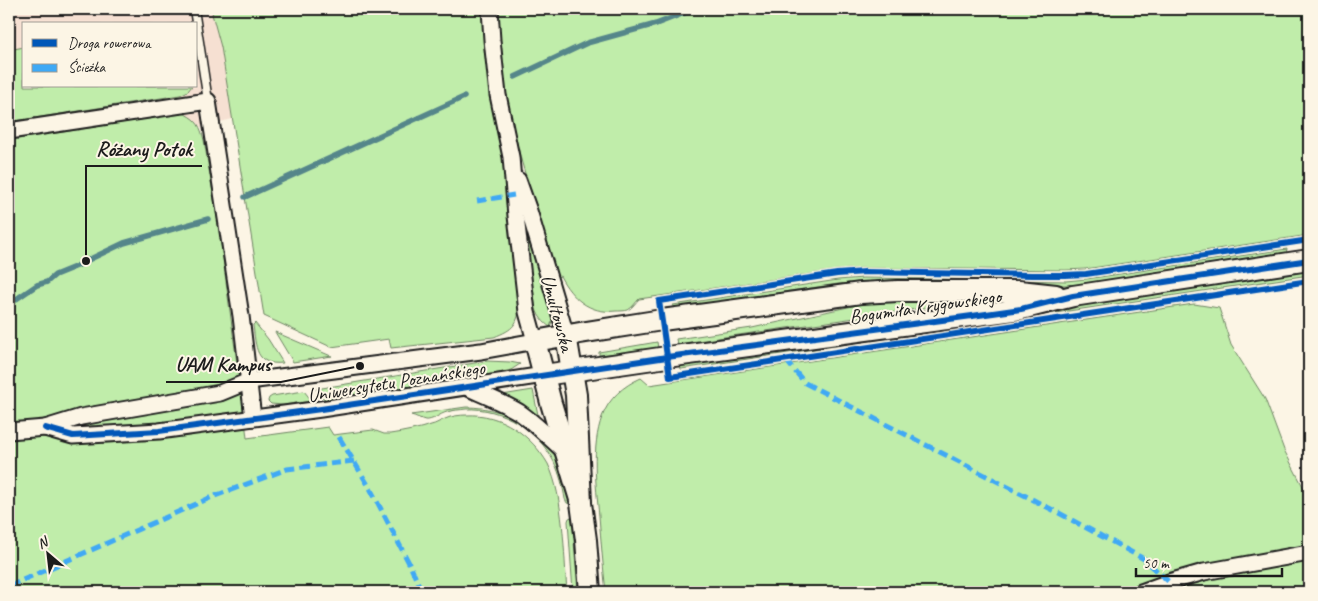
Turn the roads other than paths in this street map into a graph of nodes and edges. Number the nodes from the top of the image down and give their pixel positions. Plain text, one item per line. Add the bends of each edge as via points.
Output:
1 (194, 9) edge
2 (490, 9) edge
3 (196, 22) edge
4 (198, 35) edge
5 (208, 101) junction
6 (9, 131) edge
7 (511, 157) junction
8 (1309, 260) edge
9 (1073, 296) junction
10 (566, 335) junction
11 (535, 341) junction
12 (572, 371) junction
13 (544, 375) junction
14 (249, 381) junction
15 (466, 387) junction
16 (253, 418) junction
17 (45, 428) junction
18 (9, 431) edge
19 (567, 455) junction
20 (582, 503) junction
21 (1309, 553) edge
22 (590, 592) edge
23 (1141, 592) edge

1 - 3 lane
2 - 7 street, Umultowska via 498,95
4 - 5 lane
5 - 6 street
5 - 14 street
7 - 10 street, Umultowska
7 - 11 street, Umultowska via 527,312
8 - 9 street, Bogumiła Krygowskiego
9 - 10 street, Bogumiła Krygowskiego via 1019,292 861,293
9 - 12 street, Bogumiła Krygowskiego via 1021,309
10 - 11 street, Uniwersytetu Poznańskiego
10 - 12 street, Umultowska
11 - 13 street, Umultowska
11 - 14 street, Uniwersytetu Poznańskiego
12 - 13 street, Bogumiła Krygowskiego
12 - 20 street, Umultowska
13 - 15 street, Uniwersytetu Poznańskiego
13 - 19 street, Umultowska
14 - 16 street
14 - 17 street, Uniwersytetu Poznańskiego via 220,393 81,417
15 - 16 street, Uniwersytetu Poznańskiego
15 - 19 street, Uniwersytetu Poznańskiego via 518,411
16 - 17 street, Uniwersytetu Poznańskiego via 159,431 73,436
17 - 18 street, Uniwersytetu Poznańskiego
19 - 20 street, Umultowska
20 - 22 street, Umultowska
21 - 23 street via 1204,572

